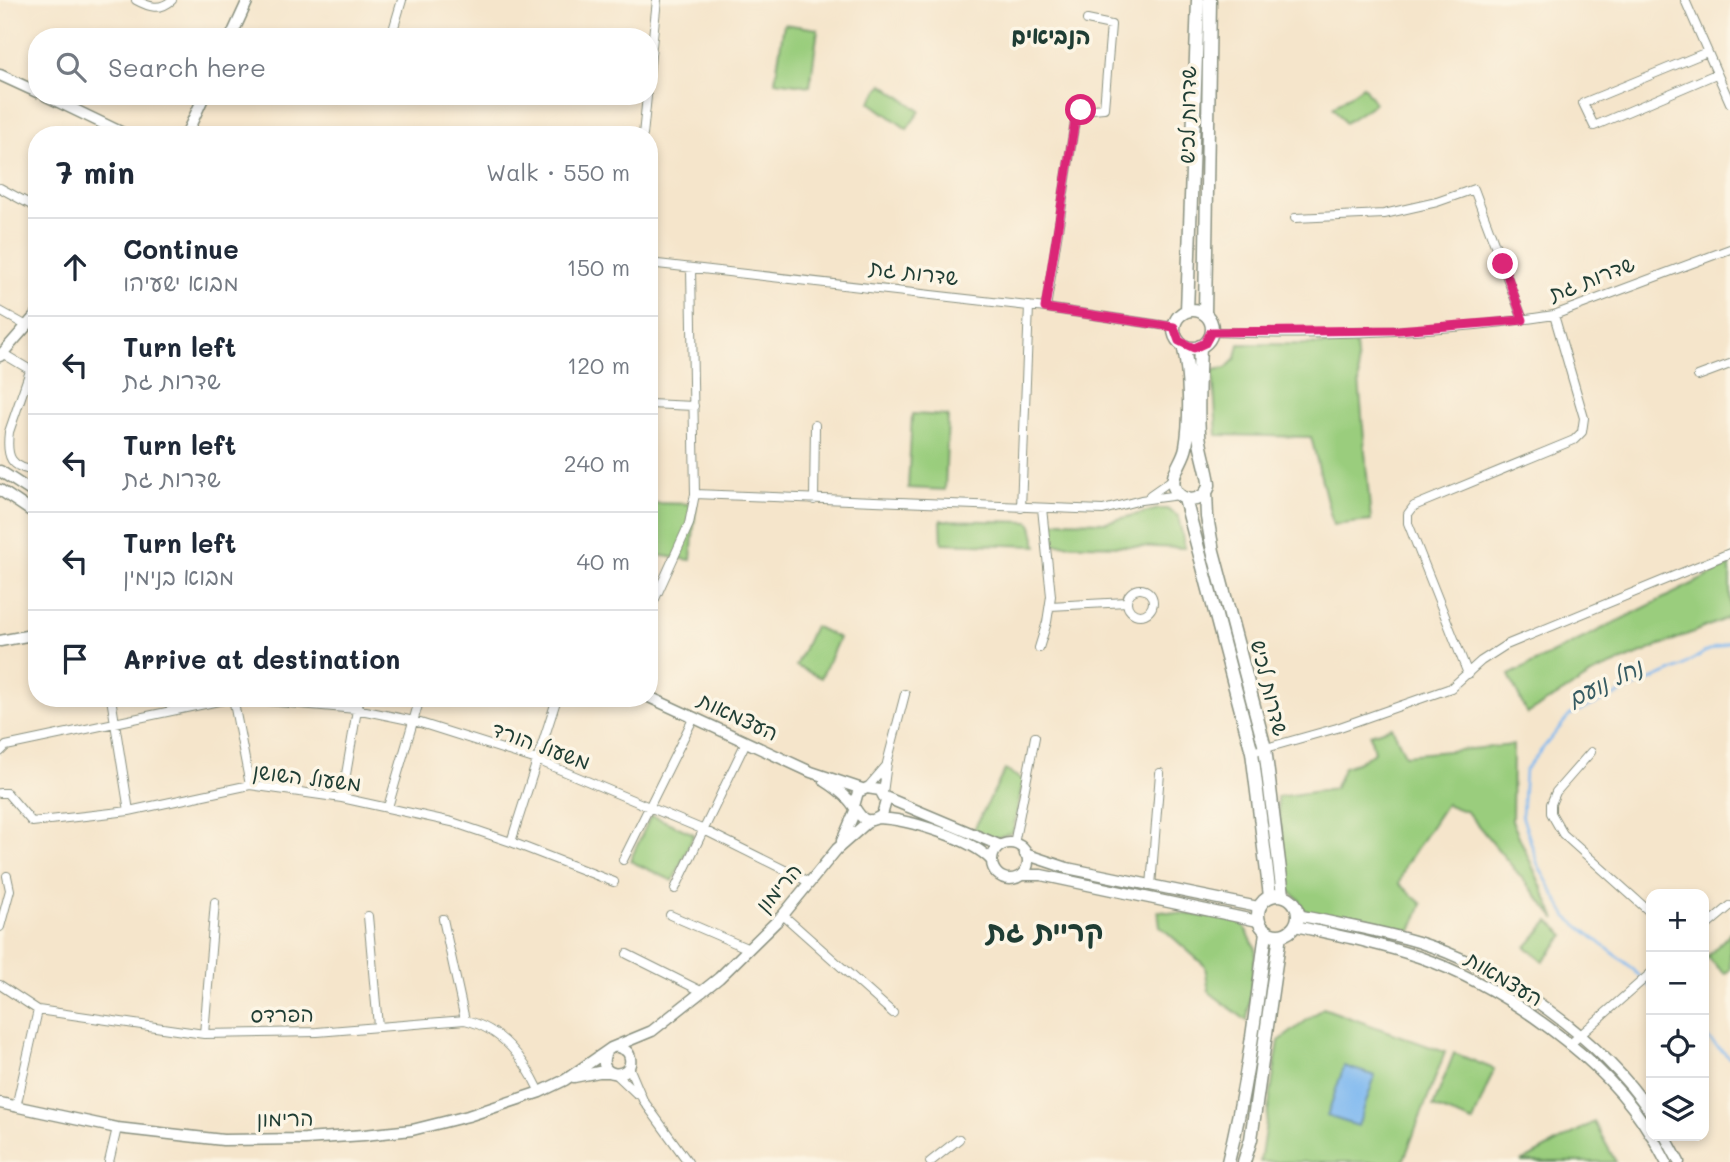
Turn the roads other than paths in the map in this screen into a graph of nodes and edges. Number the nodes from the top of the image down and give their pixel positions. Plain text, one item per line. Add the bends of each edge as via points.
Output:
1 (136, 0) edge
2 (172, 0) edge
3 (248, 0) edge
4 (402, 0) edge
5 (657, 0) edge
6 (1198, 0) edge
7 (1210, 0) edge
8 (1685, 0) edge
9 (1087, 20) dead end
10 (235, 28) edge
11 (394, 28) edge
12 (654, 28) edge
13 (1707, 52) junction
14 (1716, 74) junction
15 (0, 75) edge
16 (28, 88) edge
17 (1730, 103) edge
18 (65, 105) edge
19 (200, 105) edge
20 (646, 105) edge
21 (108, 126) edge
22 (190, 126) edge
23 (644, 126) edge
24 (0, 188) edge
25 (28, 203) edge
26 (1295, 218) dead end
27 (1730, 249) edge
28 (658, 264) edge
29 (691, 269) junction
30 (1029, 306) junction
31 (1045, 308) junction
32 (0, 311) edge
33 (1187, 311) junction
34 (1205, 314) junction
35 (1554, 315) junction
36 (1523, 320) junction
37 (27, 326) joint
38 (1174, 327) junction
39 (1211, 332) junction
40 (1183, 345) junction
41 (1200, 346) junction
42 (1, 355) edge
43 (1730, 364) edge
44 (28, 369) edge
45 (1699, 376) dead end
46 (28, 384) edge
47 (658, 404) edge
48 (694, 406) junction
49 (815, 425) dead end
50 (28, 469) edge
51 (1205, 470) junction
52 (0, 471) edge
53 (1176, 474) junction
54 (28, 489) edge
55 (0, 490) edge
56 (1206, 492) junction
57 (695, 494) junction
58 (1182, 497) junction
59 (814, 500) junction
60 (1141, 500) junction
61 (1021, 508) junction
62 (1042, 508) junction
63 (28, 510) edge
64 (1730, 553) edge
65 (658, 593) edge
66 (1127, 602) dead end
67 (1050, 606) junction
68 (28, 636) edge
69 (0, 641) edge
70 (1039, 648) dead end
71 (1468, 674) junction
72 (905, 694) dead end
73 (658, 701) edge
74 (112, 707) edge
75 (189, 707) edge
76 (235, 707) edge
77 (334, 707) edge
78 (418, 707) edge
79 (554, 707) edge
80 (356, 709) junction
81 (694, 717) junction
82 (414, 721) junction
83 (115, 722) junction
84 (1035, 737) dead end
85 (746, 742) junction
86 (1265, 748) junction
87 (0, 752) edge
88 (1251, 752) junction
89 (1591, 752) dead end
90 (537, 760) junction
91 (887, 763) junction
92 (811, 772) junction
93 (1160, 773) dead end
94 (250, 786) junction
95 (864, 788) junction
96 (0, 793) edge
97 (884, 795) junction
98 (342, 798) junction
99 (388, 807) junction
100 (651, 808) junction
101 (855, 808) junction
102 (128, 811) junction
103 (874, 819) junction
104 (704, 830) junction
105 (511, 842) junction
106 (1014, 844) junction
107 (999, 845) junction
108 (837, 849) junction
109 (1026, 854) junction
110 (623, 860) dead end
111 (992, 862) junction
112 (1024, 874) junction
113 (6, 876) dead end
114 (614, 882) dead end
115 (809, 882) junction
116 (1151, 886) junction
117 (675, 889) dead end
118 (1276, 896) junction
119 (215, 902) dead end
120 (1730, 906) edge
121 (1646, 909) edge
122 (1258, 914) junction
123 (670, 915) dead end
124 (783, 915) junction
125 (368, 916) dead end
126 (443, 919) dead end
127 (1296, 921) junction
128 (1709, 924) edge
129 (0, 927) edge
130 (1266, 932) junction
131 (1280, 935) junction
132 (748, 949) junction
133 (626, 954) dead end
134 (1646, 978) edge
135 (0, 985) edge
136 (702, 992) junction
137 (38, 1010) junction
138 (893, 1013) dead end
139 (465, 1020) junction
140 (378, 1026) junction
141 (652, 1031) junction
142 (204, 1034) junction
143 (1580, 1036) junction
144 (1569, 1045) junction
145 (618, 1047) junction
146 (606, 1052) junction
147 (630, 1063) junction
148 (613, 1073) junction
149 (565, 1080) junction
150 (540, 1092) junction
151 (643, 1100) junction
152 (0, 1103) edge
153 (1646, 1106) edge
154 (16, 1107) junction
155 (1646, 1125) edge
156 (117, 1128) junction
157 (959, 1139) dead end
158 (1655, 1141) edge
159 (1668, 1141) edge
160 (109, 1162) edge
161 (688, 1162) edge
162 (930, 1162) edge
163 (1228, 1162) edge
164 (1244, 1162) edge
165 (1666, 1162) edge
166 (1679, 1162) edge

1 - 2 street via 155,7
3 - 10 street
4 - 11 street
5 - 12 street
6 - 33 main road, שדרות לכיש
7 - 34 main road, שדרות לכיש
8 - 13 street
9 - 31 street via 1111,25 1104,108 1081,110 1075,121
13 - 14 street
13 - 14 street via 1583,103 1594,126
14 - 17 street
15 - 16 street
18 - 21 street
19 - 22 street
20 - 23 street
24 - 25 street
26 - 36 street via 1384,215 1474,189
27 - 35 street, שדרות גת
28 - 29 street, שדרות גת
29 - 30 street, שדרות גת
29 - 48 street
30 - 31 street, שדרות גת
30 - 61 street
31 - 38 street, שדרות גת
32 - 37 street
33 - 34 main road
33 - 38 main road
34 - 39 main road
35 - 36 street, שדרות גת
35 - 71 street via 1584,418 1582,432 1574,440 1414,506 1408,514
36 - 39 street, שדרות גת via 1398,330
37 - 42 street
38 - 40 main road
39 - 41 main road
40 - 41 main road
40 - 53 main road via 1188,431
41 - 51 main road via 1199,433
42 - 44 street
43 - 45 street
46 - 50 street via 8,443 10,460
47 - 48 street
48 - 57 street
49 - 59 street
51 - 53 main road via 1195,464 1184,465
51 - 56 main road via 1210,481
52 - 54 street
53 - 58 main road via 1175,491
53 - 60 street
55 - 63 street
56 - 58 main road via 1196,499
56 - 86 main road, שדרות לכיש via 1213,551
57 - 59 street
57 - 65 street via 690,524
58 - 60 street
58 - 88 main road, שדרות לכיש
59 - 61 street
60 - 62 street via 1103,510
61 - 62 street
62 - 67 street via 1051,571
64 - 71 street via 1506,645
66 - 67 street
67 - 70 street
68 - 69 street
71 - 86 street via 1451,688
72 - 91 street
73 - 81 street, העצמאות
74 - 83 street
75 - 83 street, משעול הורד
76 - 94 street
77 - 80 street, משעול הורד
78 - 82 street
79 - 90 street
80 - 82 street, משעול הורד
80 - 98 street
81 - 85 street, העצמאות
81 - 100 street
82 - 90 street, משעול הורד
82 - 99 street
83 - 87 street, משעול הורד via 6,746
83 - 102 street
84 - 106 street
85 - 92 street, העצמאות
85 - 104 street
86 - 88 street
86 - 118 main road, שדרות לכיש
88 - 118 main road, שדרות לכיש
89 - 121 street via 1556,792 1551,813 1563,834
90 - 100 street, משעול הורד
90 - 105 street
91 - 95 street
91 - 97 street
92 - 95 street, העצמאות
92 - 101 street, העצמאות
93 - 116 street
94 - 98 street, משעול השושן
94 - 102 street, משעול השושן
95 - 97 street via 876,788
95 - 101 street via 855,796
96 - 102 street, משעול השושן via 7,793 32,822
97 - 103 street via 886,806
97 - 107 street
98 - 99 street, משעול השושן
99 - 105 street, משעול השושן
100 - 104 street, משעול הורד
100 - 110 street
101 - 103 street via 861,818
101 - 108 street, הרימון
103 - 108 street, הרימון
103 - 111 street via 900,820 946,835 981,851
104 - 115 street, משעול הורד
104 - 117 street
105 - 114 street, משעול השושן
106 - 107 street
106 - 109 street
107 - 111 street
108 - 115 street, הרימון
109 - 112 street
109 - 116 street
111 - 112 street via 1005,879 1015,880
112 - 122 street
113 - 129 street via 10,890
115 - 124 street, הרימון
116 - 122 street
118 - 122 main road
118 - 127 main road via 1295,905
119 - 142 street
120 - 128 street
122 - 130 main road
123 - 132 street
124 - 132 street, הרימון
124 - 138 street
125 - 140 street
126 - 139 street
127 - 131 main road
127 - 143 street, העצמאות via 1417,942 1462,959 1535,1001
127 - 144 street, העצמאות via 1455,971 1524,1011
130 - 131 main road
130 - 163 main road
131 - 164 main road
132 - 136 street, הרימון
133 - 136 street
134 - 143 street
135 - 137 street, הפרדס
136 - 141 street, הרימון
137 - 142 street, הפרדס
137 - 154 street
139 - 140 street, הפרדס
139 - 150 street, הפרדס via 497,1033 524,1063
140 - 142 street, הפרדס
141 - 145 street, הרימון
141 - 147 street, הרימון
143 - 144 street
143 - 153 street, העצמאות via 1619,1071
144 - 155 street, העצמאות via 1617,1089
145 - 146 street
145 - 147 street via 626,1051
146 - 148 street via 604,1063
146 - 149 street, הרימון
147 - 148 street via 622,1073
147 - 151 street
148 - 149 street, הרימון
148 - 151 street
149 - 150 street, הרימון
150 - 156 street, הרימון via 412,1130 364,1135 223,1140
151 - 161 street
152 - 154 street, הרימון
154 - 156 street, הרימון
156 - 160 street
157 - 162 street
158 - 165 street, העצמאות
159 - 166 street

